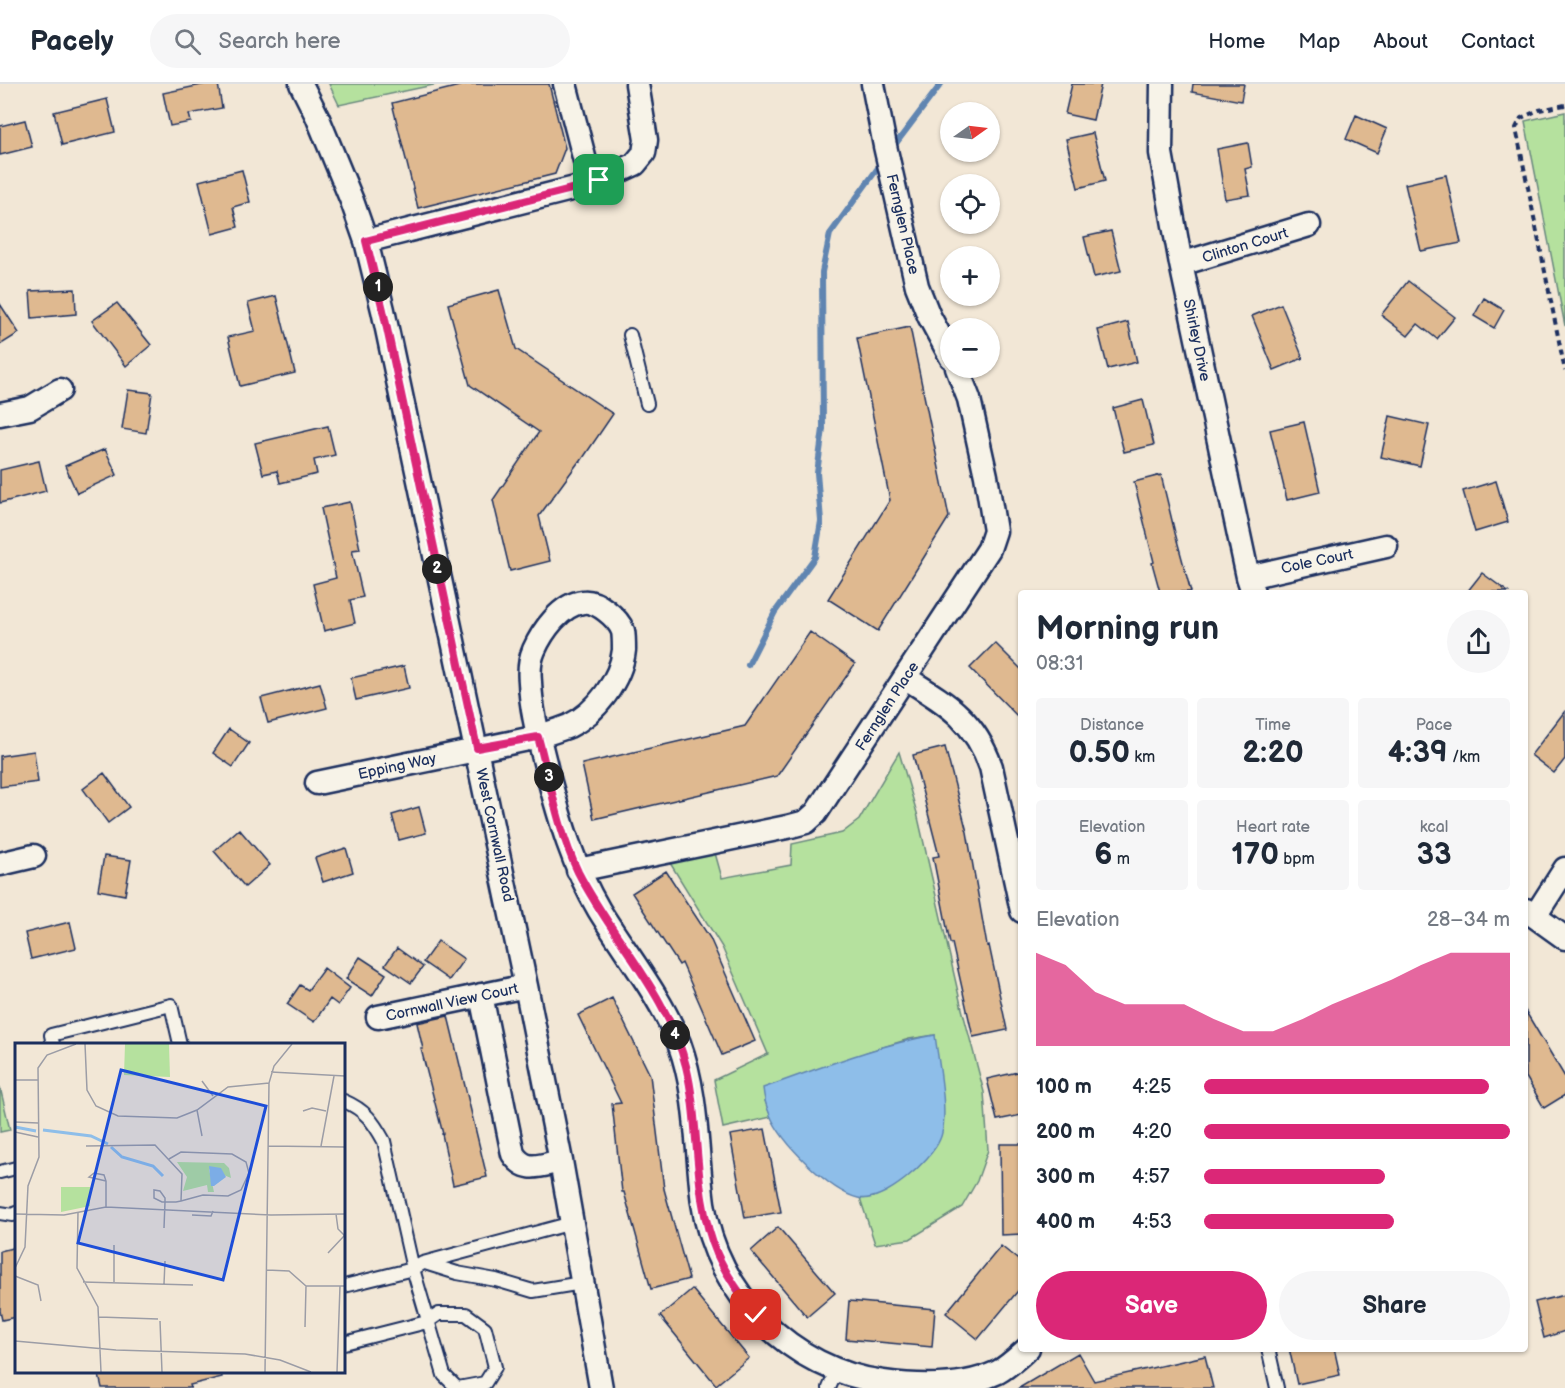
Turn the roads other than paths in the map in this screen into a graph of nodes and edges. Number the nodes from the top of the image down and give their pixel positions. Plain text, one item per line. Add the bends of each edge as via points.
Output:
1 (301, 84) edge
2 (565, 84) edge
3 (637, 84) edge
4 (873, 84) edge
5 (1162, 84) edge
6 (591, 184) junction
7 (1309, 225) dead end
8 (366, 241) junction
9 (1181, 264) junction
10 (630, 335) dead end
11 (940, 336) edge
12 (962, 378) edge
13 (60, 390) dead end
14 (647, 404) dead end
15 (0, 414) edge
16 (1386, 546) dead end
17 (1250, 585) edge
18 (906, 678) junction
19 (538, 737) junction
20 (477, 748) junction
21 (317, 783) dead end
22 (34, 856) dead end
23 (0, 864) edge
24 (1565, 869) edge
25 (578, 870) junction
26 (1018, 892) edge
27 (1530, 913) edge
28 (1565, 938) edge
29 (526, 986) junction
30 (481, 995) junction
31 (378, 1017) dead end
32 (53, 1043) edge
33 (180, 1043) edge
34 (345, 1101) edge
35 (561, 1161) junction
36 (15, 1168) edge
37 (0, 1172) edge
38 (0, 1213) edge
39 (15, 1214) edge
40 (572, 1222) junction
41 (418, 1266) junction
42 (582, 1283) junction
43 (345, 1286) edge
44 (427, 1322) junction
45 (345, 1343) edge
46 (1023, 1352) edge
47 (1269, 1352) edge
48 (833, 1379) edge
49 (458, 1388) edge
50 (601, 1388) edge
51 (1277, 1388) edge

1 - 8 street, West Cornwall Road
2 - 6 street
3 - 6 street via 645,153 635,164
4 - 11 street, Fernglen Place via 917,286
5 - 9 street, Shirley Drive via 1161,153
6 - 8 street
7 - 9 street, Clinton Court
8 - 20 street, West Cornwall Road
9 - 17 street, Shirley Drive
10 - 14 lane
12 - 18 street, Fernglen Place via 995,531 989,549
13 - 15 street via 30,408
16 - 17 street, Cole Court
18 - 25 street, Fernglen Place via 816,813 806,822
18 - 26 street via 955,710 985,750
19 - 19 street via 571,725 599,703 621,669 623,631 597,604 583,601 569,607 546,629 532,653 530,679
19 - 20 street, Epping Way
19 - 25 street
20 - 21 street, Epping Way
20 - 29 street, West Cornwall Road
22 - 23 street
24 - 27 street
25 - 48 street via 678,1042 690,1088 703,1206 725,1269 736,1289 770,1329
27 - 28 street
29 - 30 street, Cornwall View Court
29 - 35 street, West Cornwall Road
30 - 31 street, Cornwall View Court
30 - 35 street via 513,1154 527,1167
32 - 33 lane via 51,1035 171,1005
34 - 41 lane via 358,1107 373,1122 384,1141
35 - 40 street, West Cornwall Road
36 - 37 lane
38 - 39 lane
40 - 41 lane
40 - 42 street, West Cornwall Road
41 - 42 lane via 533,1291
41 - 43 lane
41 - 44 lane
42 - 50 street, West Cornwall Road
44 - 45 lane
44 - 49 lane via 444,1375
44 - 49 lane via 439,1314 466,1314 485,1328 495,1367 485,1383
46 - 48 street via 999,1372 956,1384
47 - 51 lane

